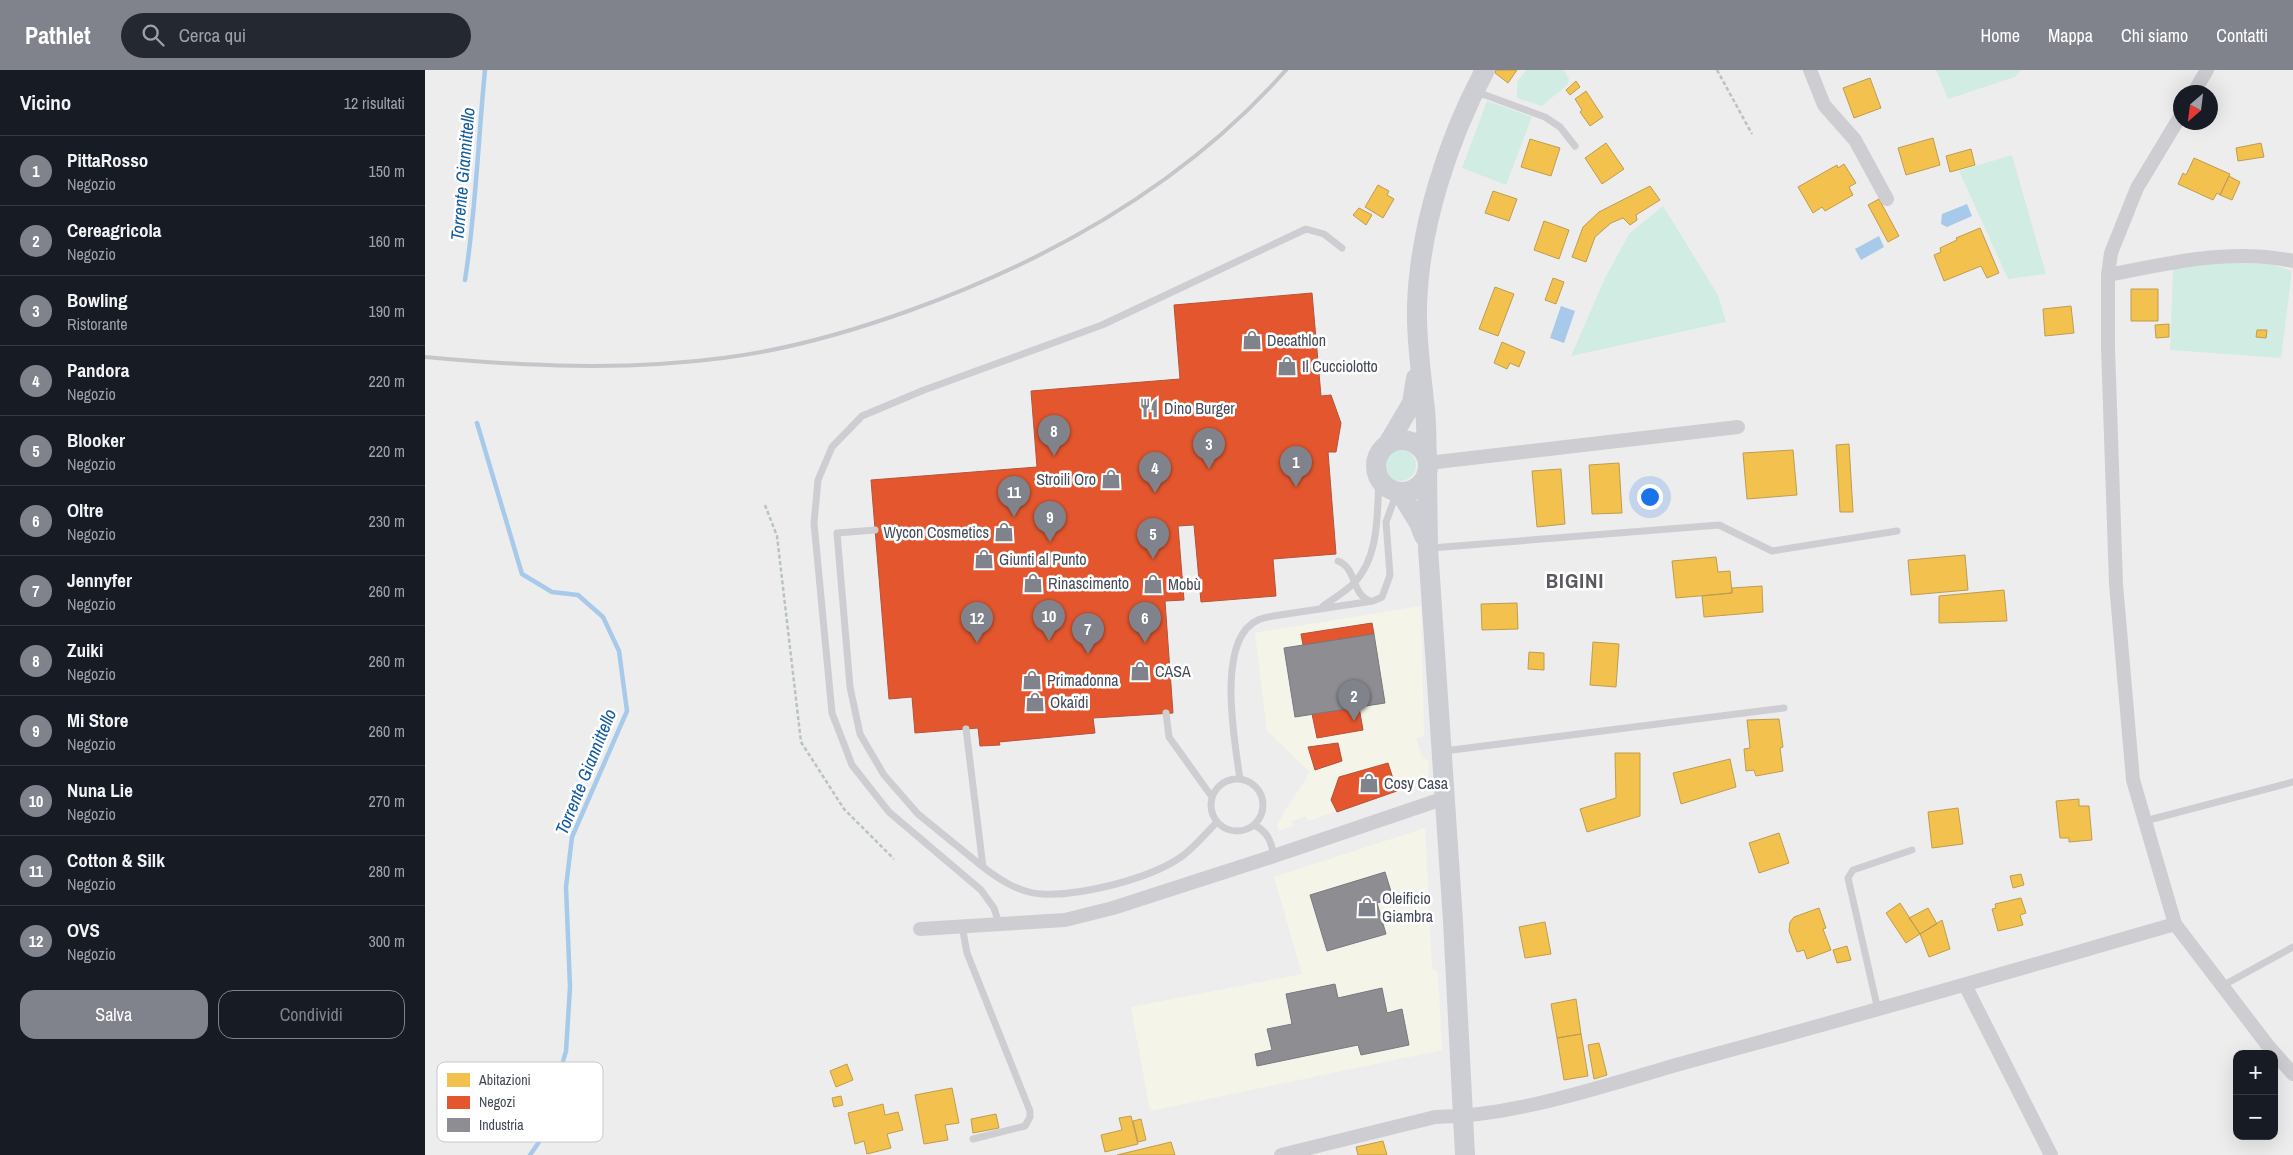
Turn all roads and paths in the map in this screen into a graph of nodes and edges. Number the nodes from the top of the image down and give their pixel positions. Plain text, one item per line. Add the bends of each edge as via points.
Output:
1 (1485, 70) edge
2 (1717, 70) edge
3 (1810, 70) edge
4 (2207, 70) edge
5 (2198, 85) edge
6 (1473, 91) junction
7 (2173, 127) edge
8 (1752, 134) dead end
9 (1575, 146) dead end
10 (1887, 200) dead end
11 (1342, 248) dead end
12 (2293, 261) edge
13 (2108, 275) junction
14 (1418, 361) junction
15 (1738, 427) dead end
16 (1389, 442) junction
17 (1427, 465) junction
18 (1379, 478) junction
19 (1399, 491) junction
20 (765, 505) dead end
21 (875, 530) dead end
22 (1897, 531) dead end
23 (1428, 548) junction
24 (1337, 561) dead end
25 (1355, 582) junction
26 (1373, 601) junction
27 (1320, 608) junction
28 (1784, 708) dead end
29 (1167, 713) dead end
30 (966, 729) dead end
31 (1441, 751) junction
32 (1239, 779) junction
33 (2293, 782) edge
34 (1212, 797) junction
35 (1445, 798) junction
36 (2145, 821) junction
37 (1217, 822) junction
38 (1253, 825) junction
39 (1912, 850) dead end
40 (1274, 856) junction
41 (894, 859) dead end
42 (983, 868) junction
43 (999, 924) junction
44 (2175, 924) junction
45 (962, 926) junction
46 (919, 929) dead end
47 (2293, 947) edge
48 (1965, 985) junction
49 (2222, 986) junction
50 (1878, 1010) junction
51 (2293, 1074) edge
52 (1461, 1117) junction
53 (973, 1139) dead end
54 (1281, 1155) edge
55 (1465, 1155) edge
56 (2051, 1155) edge

1 - 6 main road
2 - 8 path
3 - 10 street via 1824,105 1855,140
4 - 5 street
6 - 9 lane via 1545,117 1560,128
6 - 14 main road via 1435,193 1426,229 1417,306
7 - 13 street via 2137,188 2111,254
11 - 43 lane via 1324,234 1305,229 1101,325 861,416 832,447 819,480 815,523 832,713 852,764 889,812 981,890 994,908
12 - 13 street via 2263,256 2203,257
13 - 36 street via 2116,584 2133,780
14 - 16 main road via 1412,403
14 - 17 main road via 1425,403
15 - 17 street
16 - 17 main road via 1405,440 1419,446
16 - 18 main road via 1379,452 1376,461
17 - 19 main road via 1417,487
17 - 23 main road
18 - 19 main road via 1383,484
18 - 25 lane via 1375,535 1370,554
19 - 23 main road via 1419,523
19 - 26 lane via 1386,522 1390,575 1385,593
20 - 41 path via 777,536 801,742 845,809
21 - 42 lane via 837,533 850,687 860,734 884,775 918,814
22 - 23 lane via 1772,551 1719,524
23 - 31 main road
24 - 25 lane via 1350,569
25 - 26 lane via 1360,595
25 - 27 lane
26 - 27 lane
27 - 32 lane via 1256,620 1243,634 1235,653 1230,707
28 - 31 lane
29 - 34 lane via 1169,737
30 - 42 lane
31 - 35 main road
32 - 34 lane via 1226,781
32 - 38 lane via 1253,784 1262,795 1262,813
33 - 36 lane
34 - 37 lane
35 - 40 street
35 - 52 main road
36 - 44 street
37 - 38 lane via 1236,831
37 - 42 lane via 1182,856 1150,874 1083,891 1041,894 1025,890
38 - 40 lane via 1264,830
39 - 50 lane via 1853,870 1849,878
40 - 43 street via 1113,908 1065,920
43 - 45 street
44 - 48 street
44 - 49 street
45 - 46 street
45 - 53 lane via 967,953 1030,1111 1025,1126
47 - 49 lane
48 - 50 street
48 - 56 street
49 - 51 street
50 - 52 street via 1542,1102
52 - 54 street via 1435,1118
52 - 55 main road

